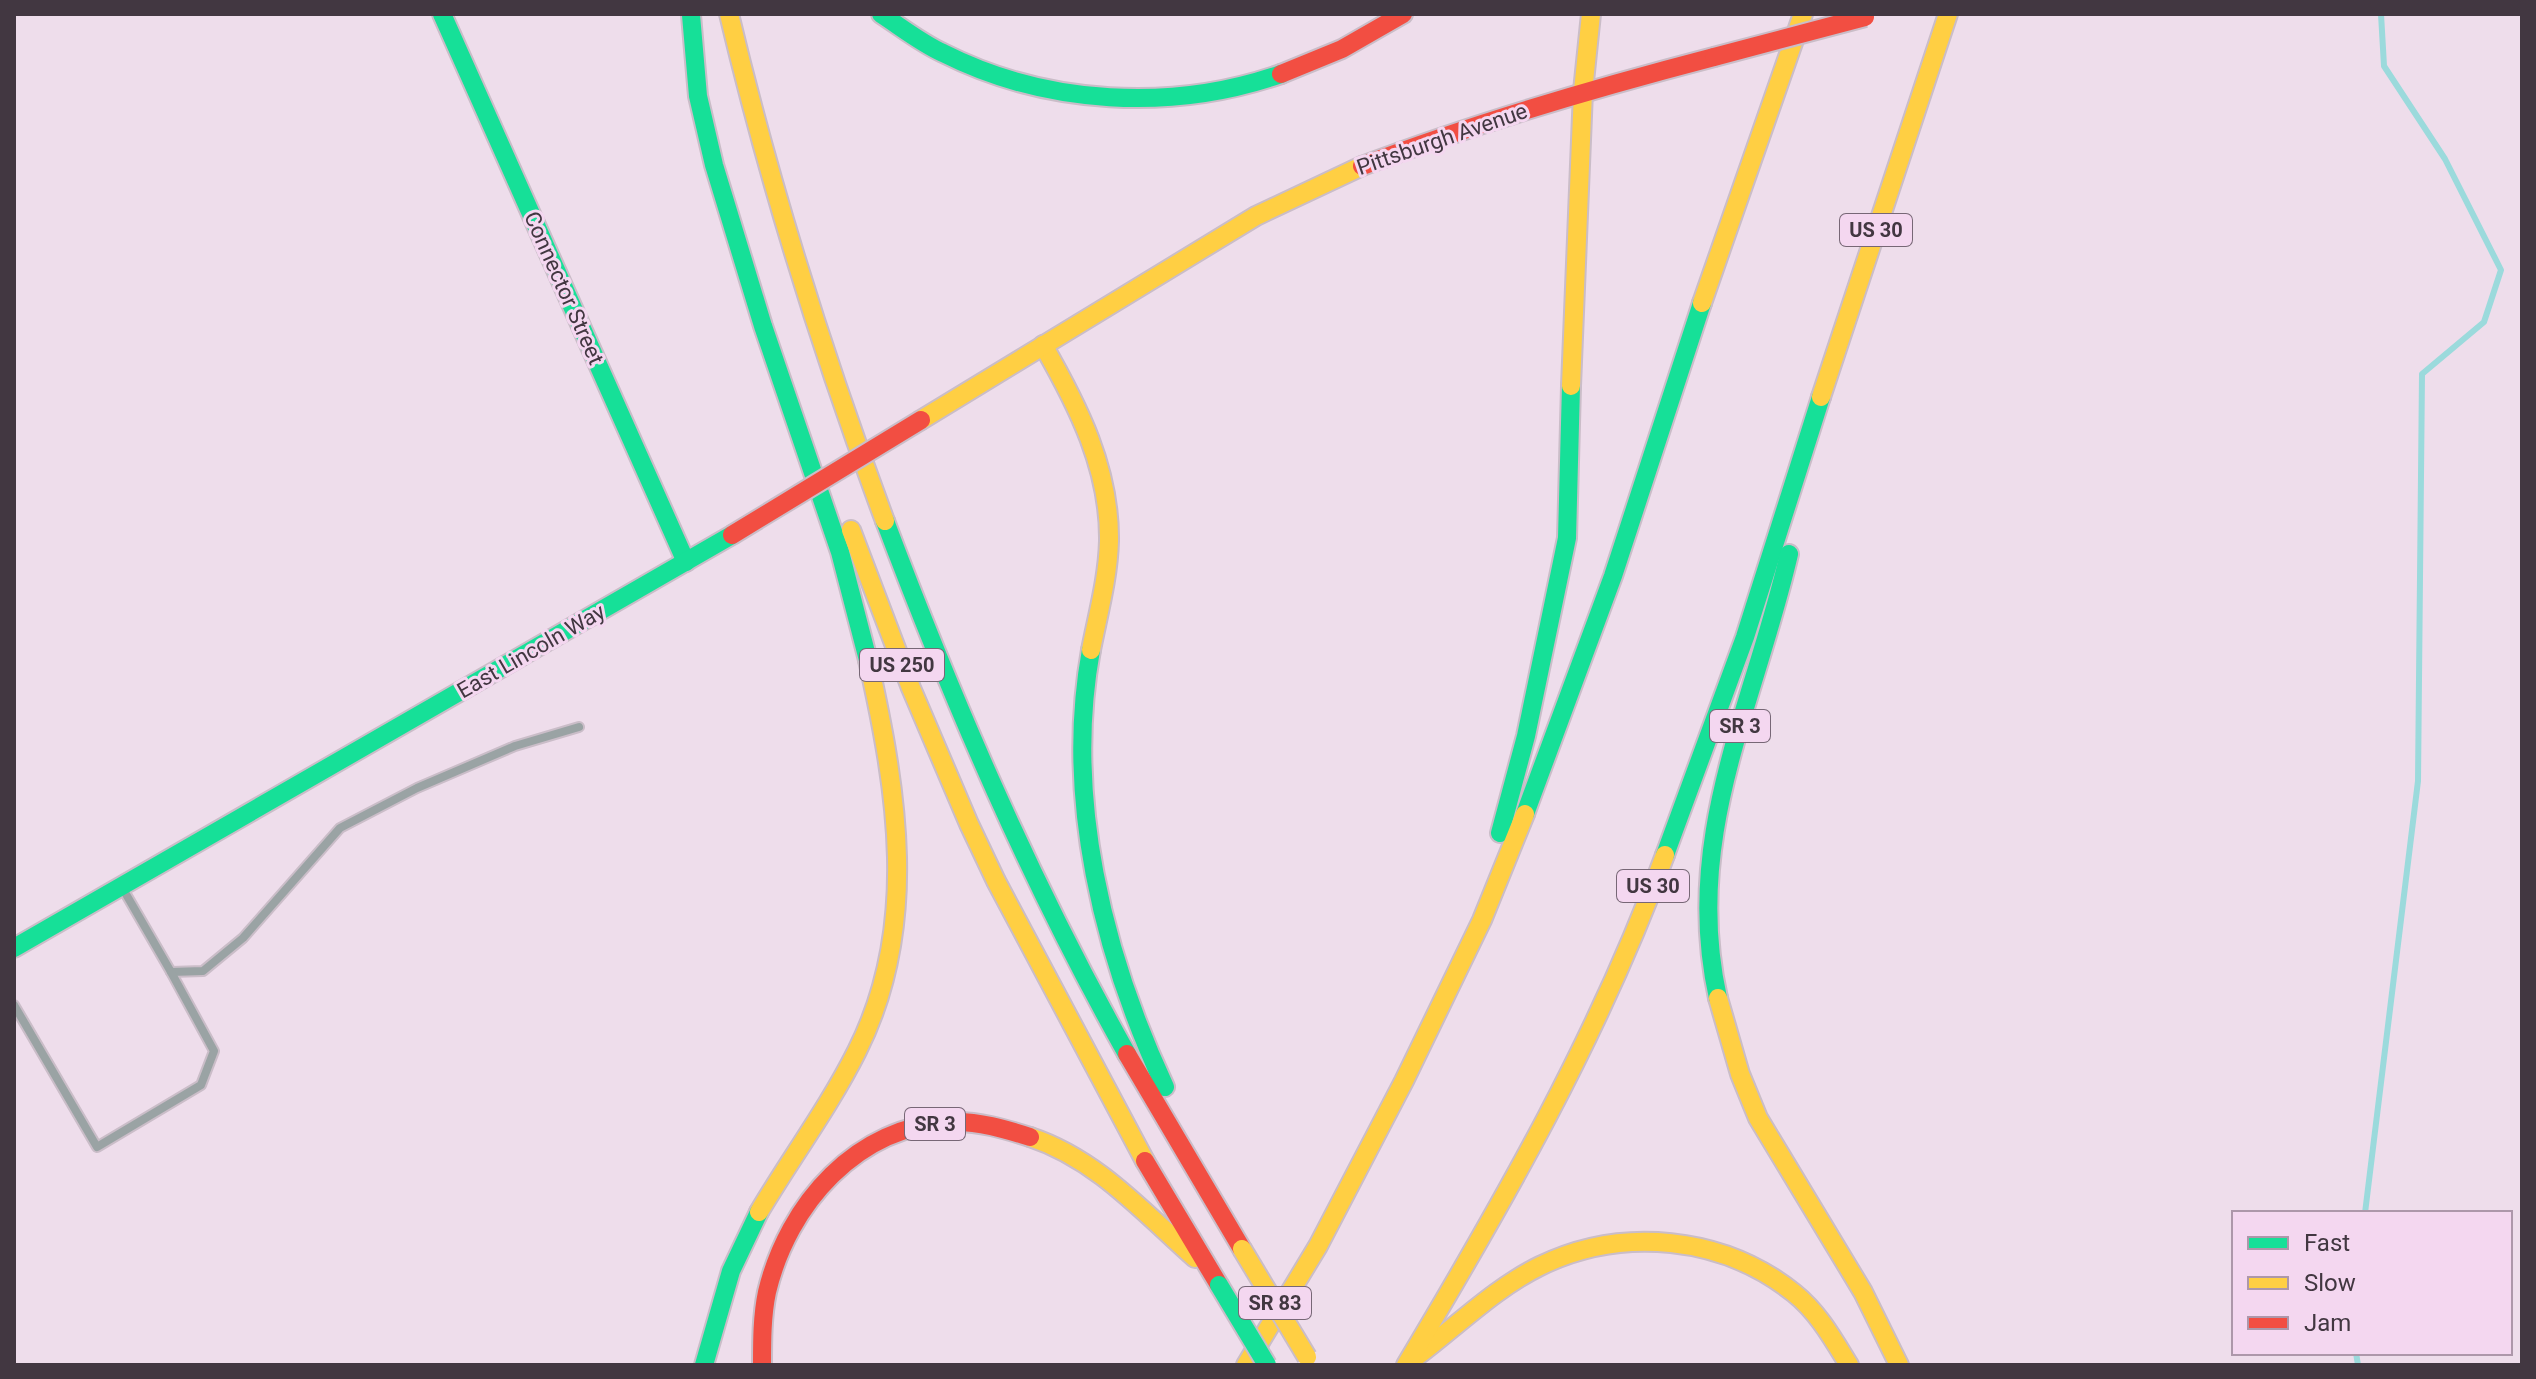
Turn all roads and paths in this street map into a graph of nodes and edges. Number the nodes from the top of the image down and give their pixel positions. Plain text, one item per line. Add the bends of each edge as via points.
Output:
1 (442, 14) edge
2 (729, 14) edge
3 (881, 14) edge
4 (1403, 14) edge
5 (1591, 14) edge
6 (1803, 14) edge
7 (1948, 14) edge
8 (691, 15) edge
9 (1870, 15) edge
10 (1583, 91) junction
11 (1043, 345) junction
12 (1827, 377) junction
13 (686, 562) junction
14 (579, 727) dead end
15 (120, 885) junction
16 (14, 948) edge
17 (171, 972) junction
18 (1448, 991) junction
19 (14, 1005) edge
20 (1219, 1212) junction
21 (1216, 1280) junction
22 (1310, 1362) edge
23 (1406, 1364) edge
24 (704, 1365) edge
25 (762, 1365) edge
26 (1246, 1365) edge
27 (1267, 1365) edge
28 (1849, 1365) edge
29 (1899, 1365) edge

1 - 13 main road, Connector Street
2 - 20 main road, SR 83 via 808,303 942,667 1003,810 1101,1009
3 - 4 main road via 922,42 998,76 1051,91 1142,101 1217,93 1283,75 1321,61
5 - 10 main road
6 - 18 main road via 1678,371 1613,576 1514,846
7 - 12 main road, US 30
8 - 21 main road, US 250 via 792,369 911,688 996,881 1139,1151
8 - 24 main road via 708,145 834,534 865,647 893,787 901,888 891,956 870,1025 741,1246
9 - 10 main road, Pittsburgh Avenue, bridge
10 - 11 main road, Pittsburgh Avenue via 1351,170 1256,216
10 - 18 main road via 1567,538 1526,736
11 - 13 main road, East Lincoln Way, bridge
11 - 20 main road via 1089,432 1108,521 1106,569 1083,699 1086,803 1098,888 1142,1037 1197,1148
12 - 23 main road, US 30 via 1745,637 1618,974 1501,1203
12 - 29 main road, SR 3 via 1777,610 1716,811 1708,867 1708,952 1726,1036 1759,1120 1871,1307
13 - 15 main road, East Lincoln Way
14 - 17 lane via 515,746 340,828 243,938 203,971
15 - 16 main road, East Lincoln Way
15 - 17 lane
17 - 19 lane via 214,1051 201,1085 97,1147
18 - 26 main road via 1318,1246
20 - 22 main road, SR 83, bridge
21 - 25 main road, SR 3 via 1114,1184 1074,1155 1007,1129 958,1122 910,1129 840,1165 806,1202 783,1239 769,1279
21 - 27 main road, US 250, bridge
23 - 28 main road via 1542,1265 1608,1243 1657,1240 1709,1249 1782,1283 1831,1333

